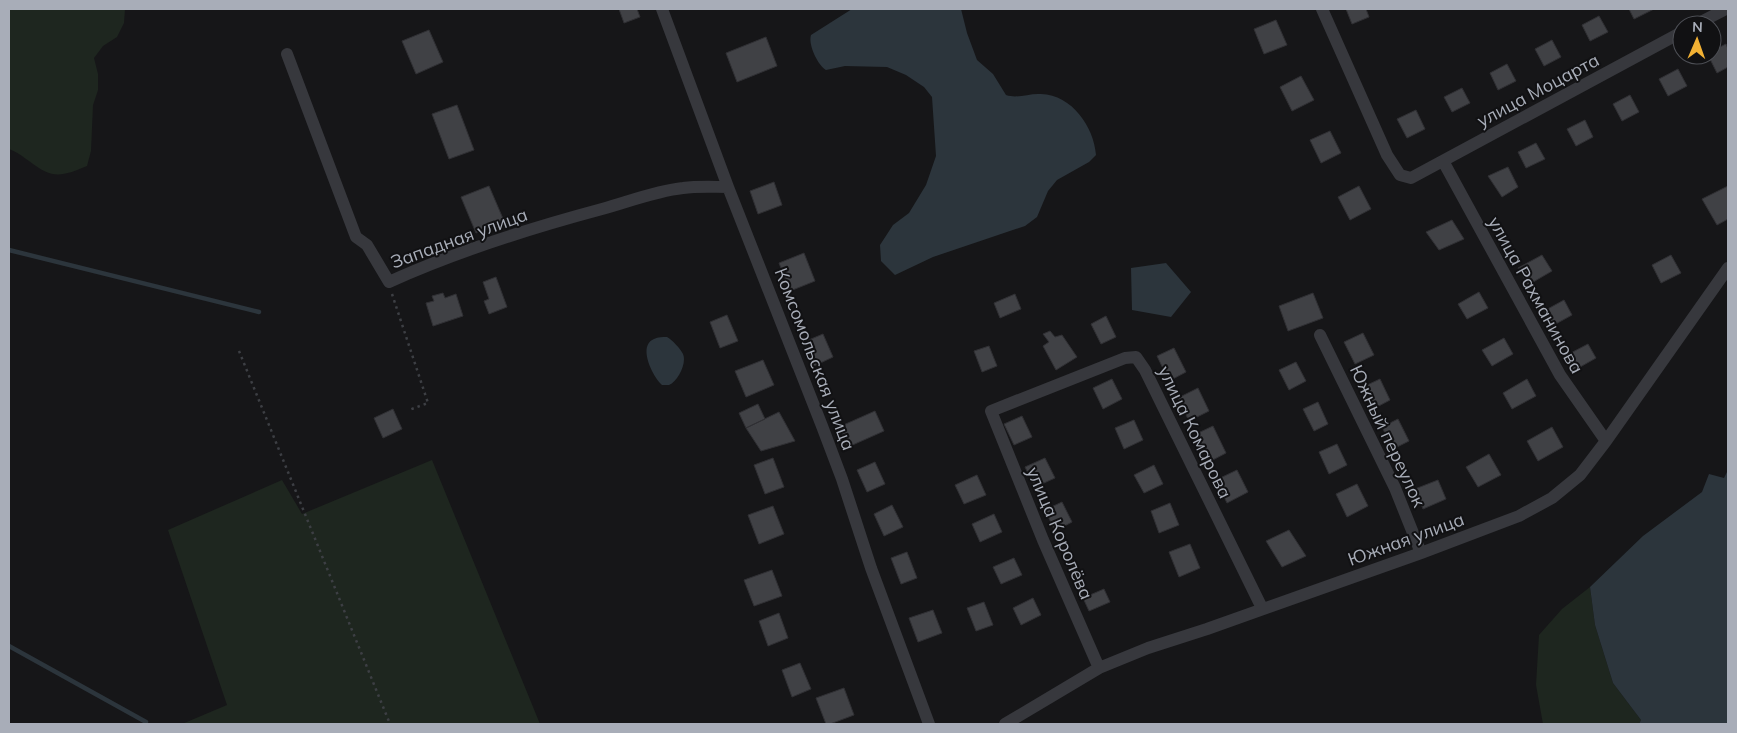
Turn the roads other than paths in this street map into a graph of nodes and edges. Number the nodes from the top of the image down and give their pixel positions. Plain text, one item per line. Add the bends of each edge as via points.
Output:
1 (662, 9) edge
2 (1322, 9) edge
3 (1726, 9) edge
4 (1715, 15) edge
5 (1672, 37) edge
6 (287, 54) dead end
7 (1443, 161) junction
8 (728, 187) junction
9 (1728, 268) edge
10 (1320, 335) dead end
11 (991, 411) joint
12 (1606, 441) junction
13 (1421, 553) junction
14 (1262, 608) junction
15 (1099, 668) junction
16 (930, 724) edge
17 (1005, 724) edge

1 - 8 street, Комсомольская улица
2 - 7 street, улица Моцарта via 1387,155 1400,174 1411,178
3 - 4 street
5 - 7 street, улица Моцарта
6 - 8 street, Западная улица via 356,237 367,245 389,282 425,266 552,223 650,194 704,186
7 - 12 street, улица Рахманинова via 1560,375
8 - 16 street, Комсомольская улица via 842,479 870,568
9 - 12 street, Южная улица
10 - 13 street, Южный переулок via 1395,488
11 - 14 street, улица Комарова via 1125,358 1136,357
11 - 15 street, улица Королёва
12 - 13 street, Южная улица via 1580,475 1552,498 1519,516
13 - 14 street, Южная улица
14 - 15 street, Южная улица
15 - 17 street, Южная улица

